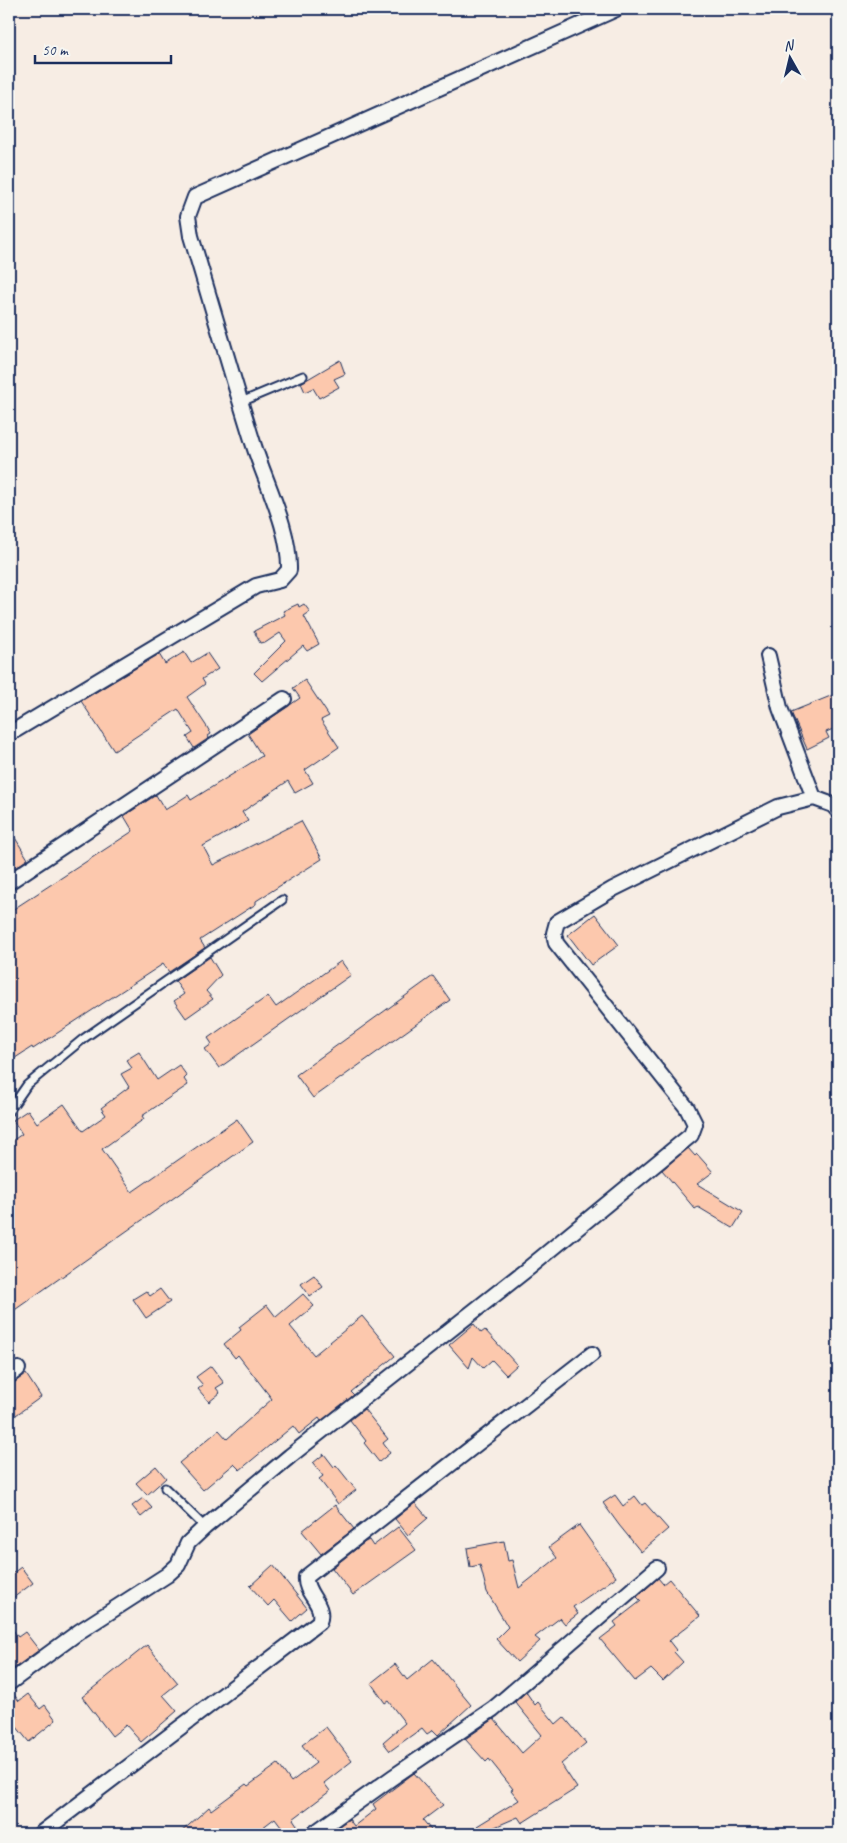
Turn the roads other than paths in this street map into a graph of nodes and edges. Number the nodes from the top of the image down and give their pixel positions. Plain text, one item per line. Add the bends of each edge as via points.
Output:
1 (616, 9) edge
2 (303, 376) dead end
3 (241, 402) junction
4 (768, 656) dead end
5 (284, 699) dead end
6 (9, 734) edge
7 (814, 798) junction
8 (838, 811) edge
9 (9, 882) edge
10 (282, 900) dead end
11 (9, 1111) edge
12 (592, 1354) dead end
13 (165, 1488) dead end
14 (205, 1527) junction
15 (657, 1568) dead end
16 (9, 1682) edge
17 (40, 1834) edge
18 (313, 1834) edge

1 - 3 street via 195,197 188,216 191,236
2 - 3 lane
3 - 6 street via 283,529 289,570 280,580 256,586
4 - 7 street via 780,708
5 - 9 street
7 - 8 street via 833,805
7 - 14 street via 778,807 613,889 557,922 556,943 687,1108 695,1124 690,1135
10 - 11 lane via 84,1039 27,1085
12 - 17 street via 306,1577 305,1584 320,1610 318,1622
13 - 14 lane
14 - 16 street via 188,1543 178,1565 167,1575
15 - 18 street via 493,1709

